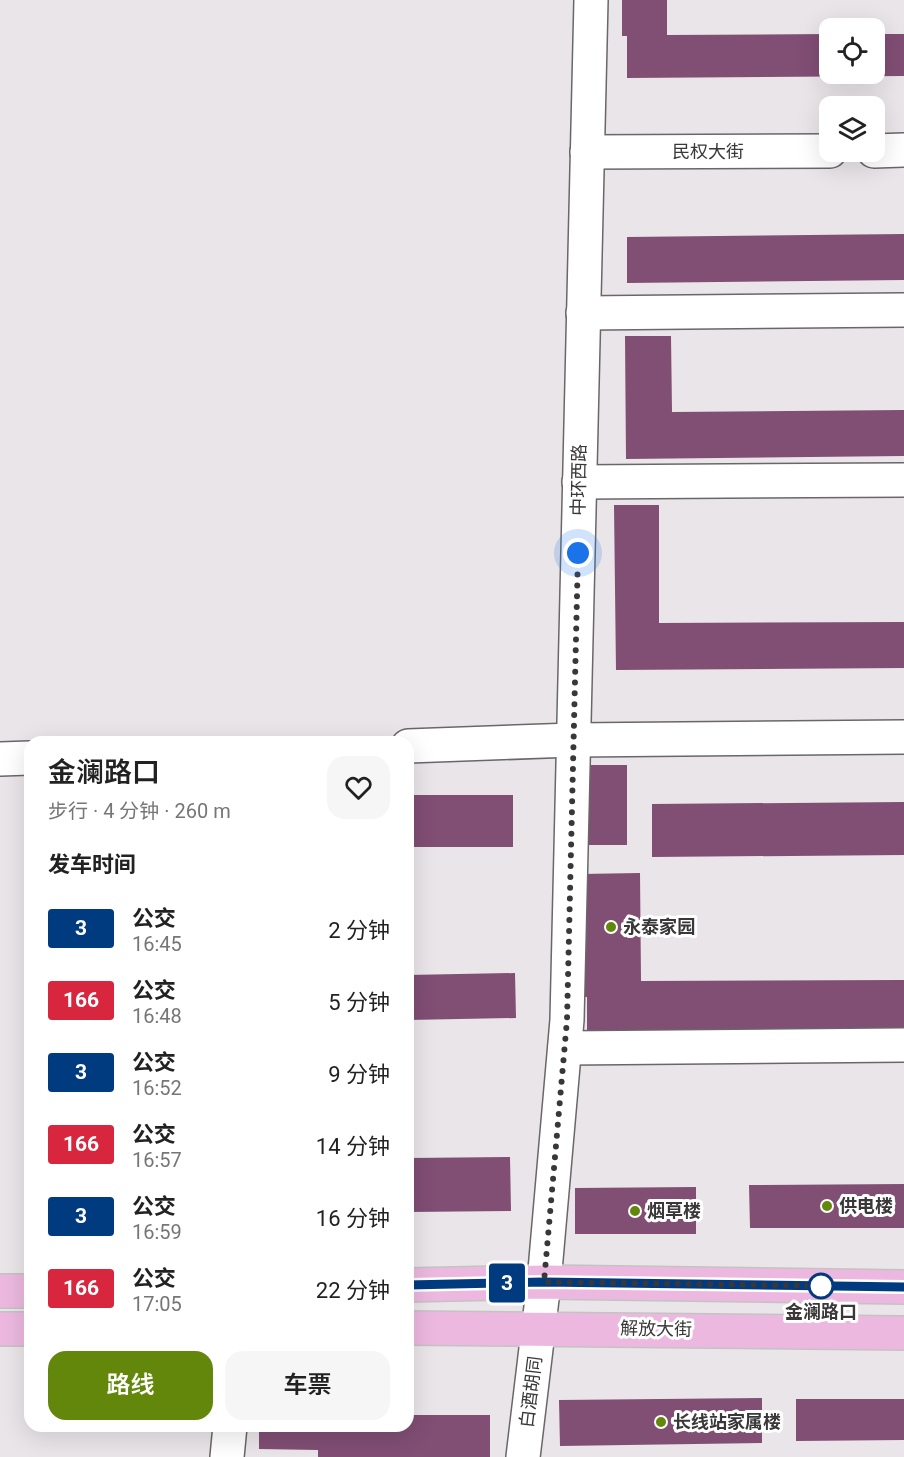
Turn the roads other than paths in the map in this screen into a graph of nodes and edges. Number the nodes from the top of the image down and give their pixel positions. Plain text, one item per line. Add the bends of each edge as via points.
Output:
1 (591, 0) edge
2 (904, 150) edge
3 (819, 151) edge
4 (885, 151) edge
5 (586, 152) junction
6 (904, 310) edge
7 (583, 313) junction
8 (904, 480) edge
9 (579, 482) junction
10 (904, 737) edge
11 (573, 740) junction
12 (414, 746) edge
13 (24, 758) edge
14 (0, 759) edge
15 (904, 1045) edge
16 (565, 1048) junction
17 (544, 1282) junction
18 (414, 1285) edge
19 (904, 1287) edge
20 (0, 1291) edge
21 (24, 1291) edge
22 (539, 1327) junction
23 (414, 1328) edge
24 (0, 1329) edge
25 (24, 1329) edge
26 (904, 1333) edge
27 (229, 1432) edge
28 (226, 1457) edge
29 (524, 1457) edge

1 - 5 street, 中环西路
2 - 4 street
3 - 5 street, 民权大街
5 - 7 street, 中环西路
6 - 7 street
7 - 9 street, 中环西路
8 - 9 street
9 - 11 street, 中环西路
10 - 11 street
11 - 12 street
11 - 16 street, 中环西路
13 - 14 street
15 - 16 street
16 - 17 street, 中环西路
17 - 18 main road
17 - 19 main road
17 - 22 street, 白酒胡同
20 - 21 main road
22 - 23 main road, 解放大街
22 - 26 main road, 解放大街
22 - 29 street, 白酒胡同
24 - 25 main road
27 - 28 street

